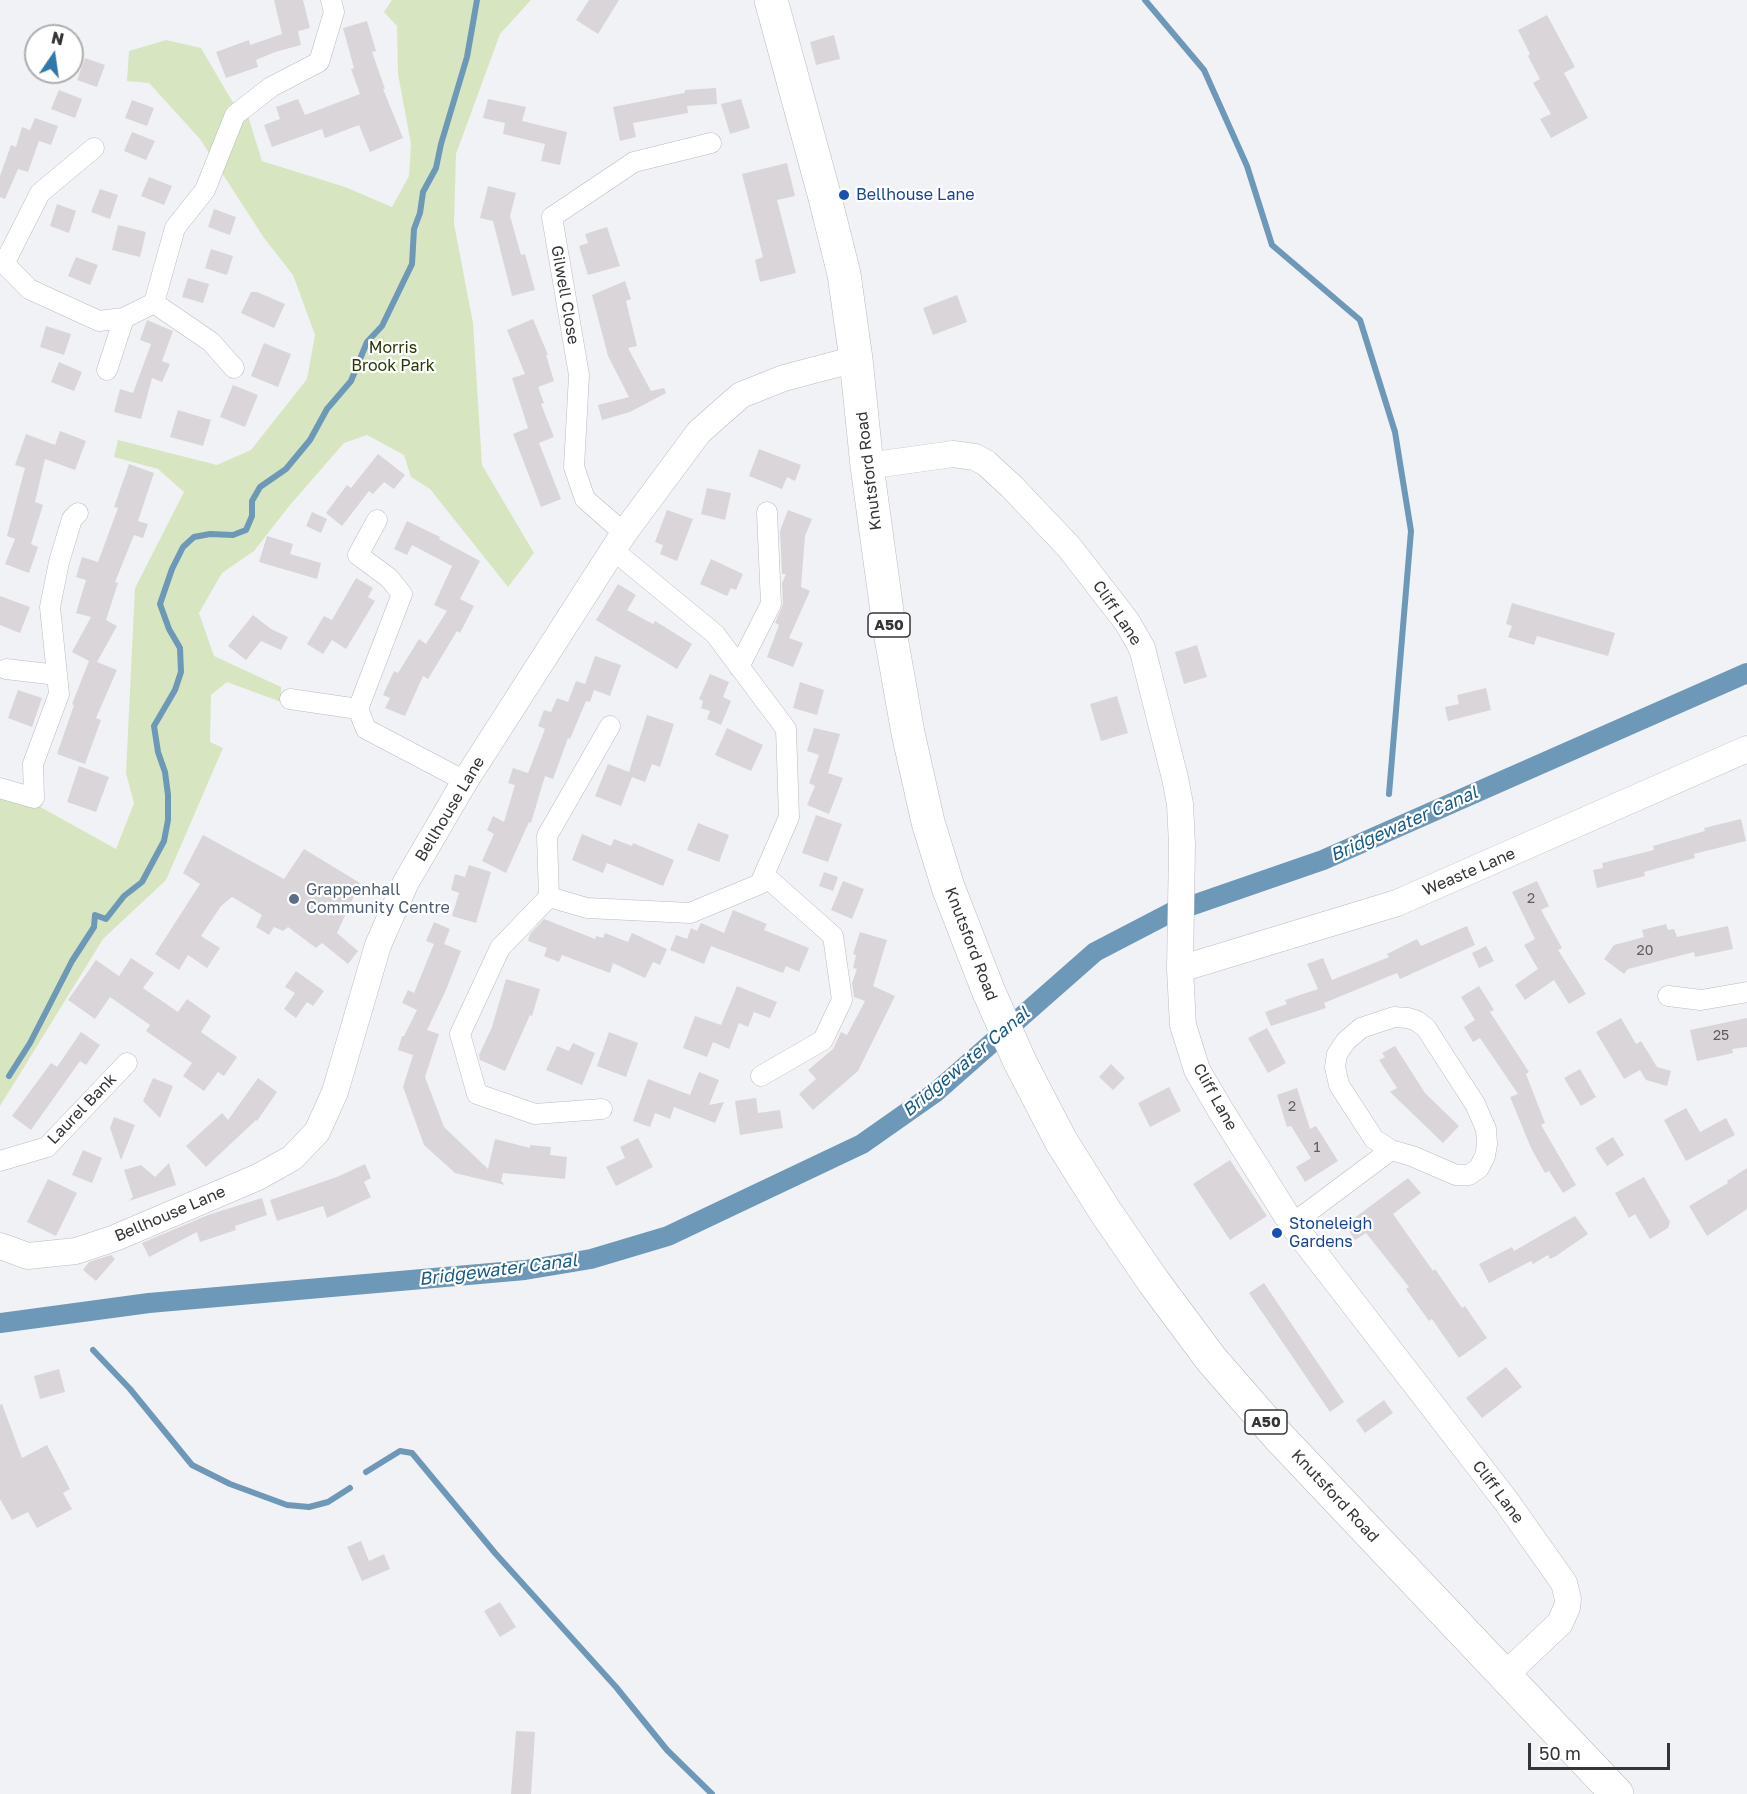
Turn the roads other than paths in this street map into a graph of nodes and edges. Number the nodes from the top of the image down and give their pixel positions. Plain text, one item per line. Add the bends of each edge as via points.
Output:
1 (331, 0) edge
2 (771, 0) edge
3 (711, 143) dead end
4 (94, 147) dead end
5 (2, 261) edge
6 (154, 303) junction
7 (124, 318) junction
8 (856, 359) junction
9 (234, 368) dead end
10 (107, 370) dead end
11 (867, 466) junction
12 (78, 513) dead end
13 (767, 513) dead end
14 (377, 520) dead end
15 (618, 542) junction
16 (740, 667) junction
17 (6, 669) dead end
18 (57, 675) junction
19 (290, 699) dead end
20 (358, 709) junction
21 (610, 726) dead end
22 (1747, 749) edge
23 (465, 781) junction
24 (0, 788) edge
25 (764, 875) junction
26 (549, 897) junction
27 (1180, 969) junction
28 (1747, 992) edge
29 (1668, 996) dead end
30 (127, 1063) dead end
31 (761, 1076) dead end
32 (602, 1109) dead end
33 (1391, 1150) junction
34 (0, 1161) edge
35 (1292, 1224) junction
36 (0, 1246) edge
37 (1504, 1676) junction
38 (1617, 1794) edge

1 - 6 street via 334,12 319,62 272,87 235,115 205,190 175,228
2 - 8 highway, Knutsford Road / A50 via 841,263
3 - 15 street, Gilwell Close via 634,162 552,216 579,375 574,467 585,499
4 - 5 street via 40,193
5 - 7 street via 29,289 99,321
6 - 7 street
6 - 9 street via 211,342
7 - 10 street
8 - 11 highway, Knutsford Road / A50
8 - 15 street, Bellhouse Lane via 784,378 741,395 699,432
11 - 27 street, Cliff Lane via 953,454 986,463 1069,547 1127,622 1142,648 1177,787 1182,845
11 - 37 highway, Knutsford Road / A50 via 889,626 928,822 948,887 988,990 1061,1141 1153,1281 1211,1359 1279,1437
12 - 18 street via 72,519 58,562 50,607
13 - 16 street via 771,604
14 - 20 street via 358,555 389,578 402,594
15 - 16 street via 715,634
15 - 23 street, Bellhouse Lane
16 - 25 street via 786,729 789,817
17 - 18 street
18 - 24 street via 59,694 33,764 34,798
19 - 20 street
20 - 23 street via 366,729
21 - 26 street via 547,836
22 - 27 street, Weaste Lane via 1397,903
23 - 36 street, Bellhouse Lane via 406,882 378,945 335,1092 317,1132 291,1158 247,1181 76,1251 28,1256
25 - 26 street via 760,884 690,913 587,908
25 - 31 street via 833,936 842,1000 823,1040
26 - 32 street via 500,948 460,1034 477,1094 535,1114
27 - 35 street, Cliff Lane via 1183,1025 1197,1070
28 - 29 street via 1701,1000
30 - 34 street, Laurel Bank via 47,1147
33 - 33 street via 1374,1139 1339,1085 1336,1060 1346,1041 1361,1028 1394,1017 1408,1017 1426,1028 1475,1104 1487,1144 1479,1168 1469,1175 1456,1175
33 - 35 street
35 - 37 street, Cliff Lane via 1506,1501 1564,1583 1568,1599 1560,1623
37 - 38 highway, Knutsford Road / A50

